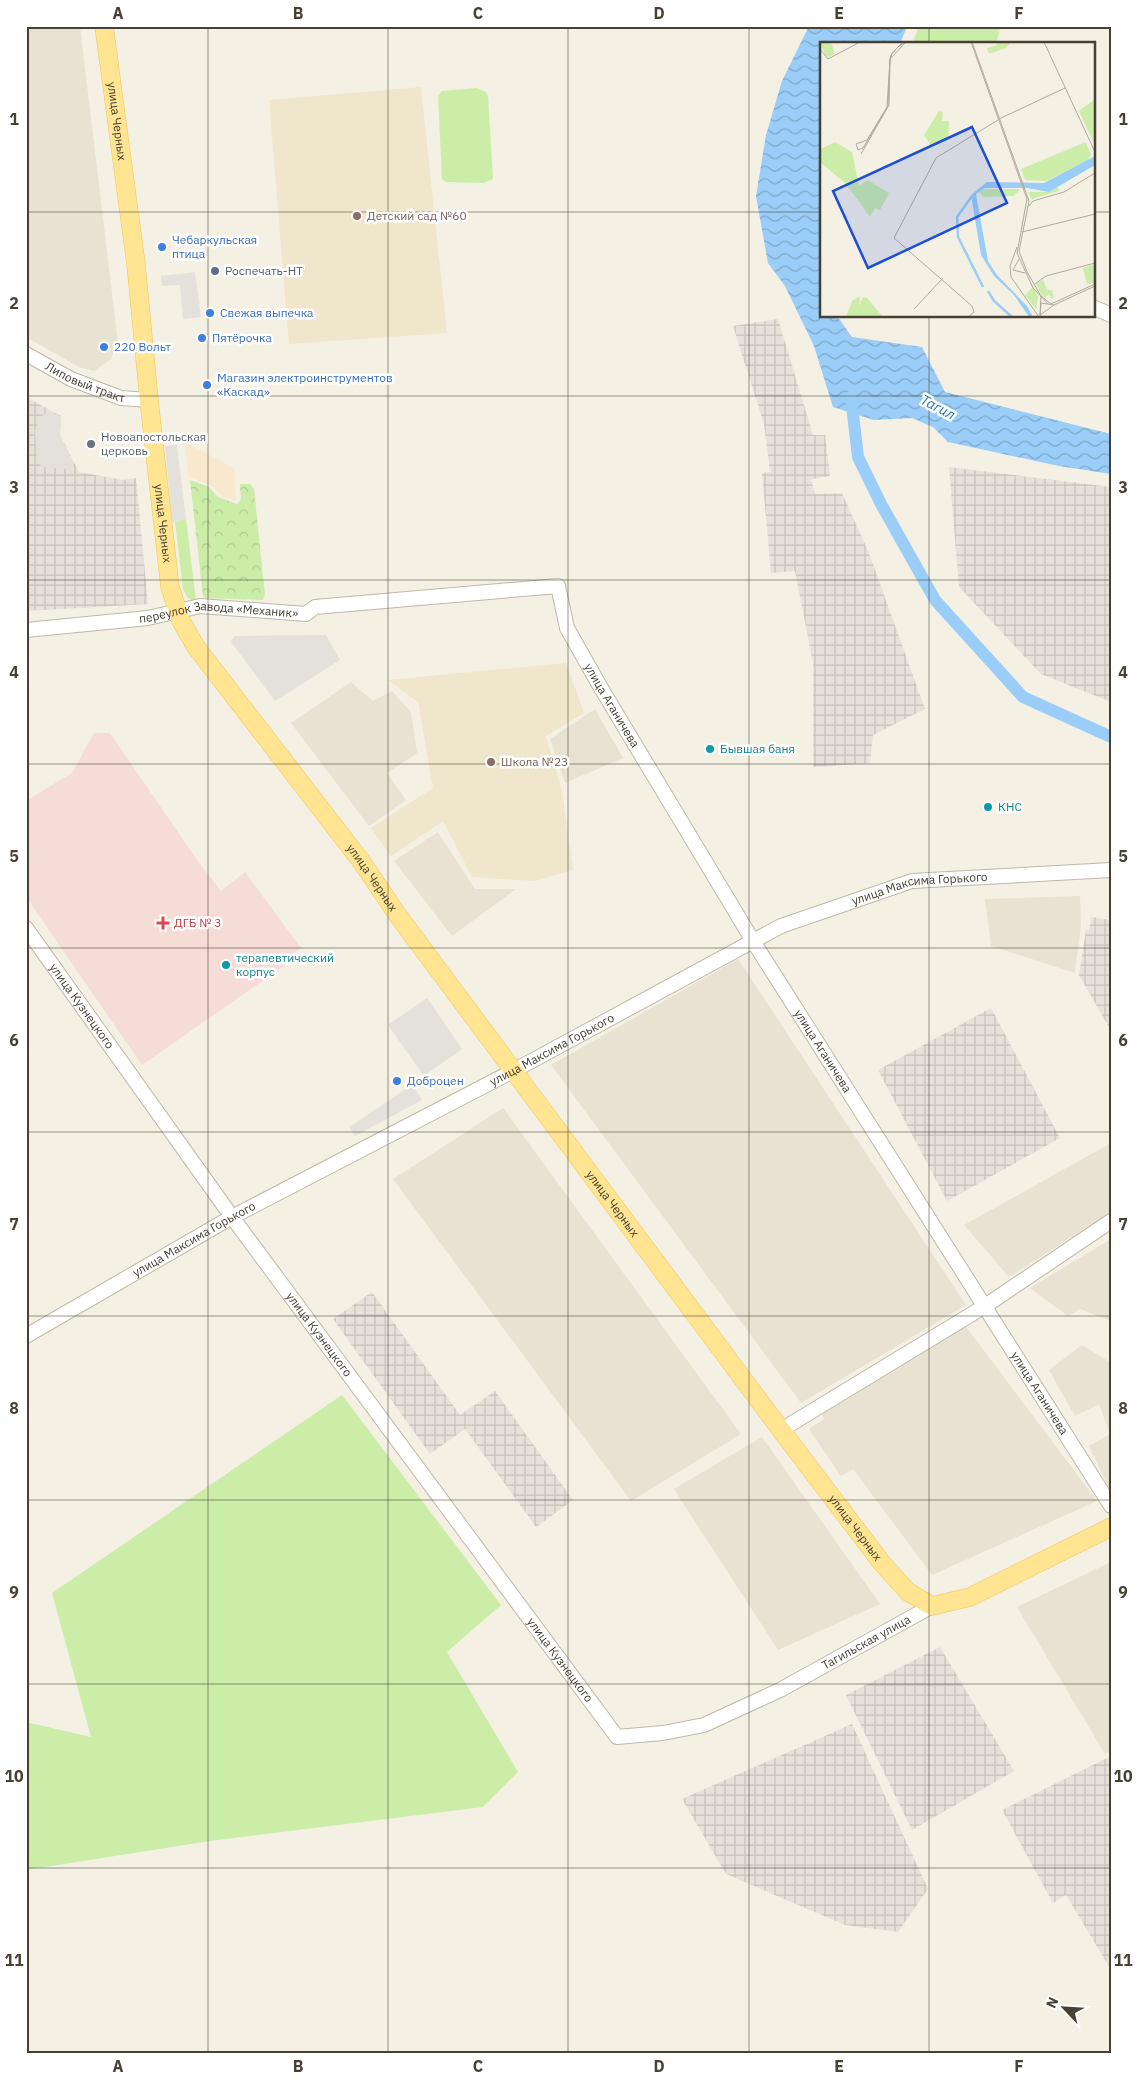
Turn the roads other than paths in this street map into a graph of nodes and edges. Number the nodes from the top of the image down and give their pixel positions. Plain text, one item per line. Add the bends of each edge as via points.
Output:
1 (104, 26) edge
2 (1094, 307) edge
3 (1111, 315) edge
4 (26, 354) edge
5 (149, 400) junction
6 (558, 586) joint
7 (177, 611) junction
8 (26, 630) edge
9 (1111, 870) edge
10 (26, 928) edge
11 (753, 941) junction
12 (515, 1070) junction
13 (232, 1217) junction
14 (1111, 1221) edge
15 (985, 1306) junction
16 (26, 1336) edge
17 (780, 1430) junction
18 (1111, 1506) edge
19 (1111, 1527) edge
20 (932, 1606) junction
21 (617, 1737) joint

1 - 5 main road, улица Черных via 136,264
2 - 3 street
4 - 5 street, Липовый тракт via 79,382 121,398
5 - 7 main road, улица Черных via 170,587
6 - 7 street, переулок Завода «Механик» via 315,607 306,614 200,606
6 - 11 street, улица Аганичева via 567,628
7 - 8 street, переулок Завода «Механик» via 148,618
7 - 12 main road, улица Черных via 196,647 361,861 399,917
9 - 11 street, улица Максима Горького via 912,881 781,926
10 - 13 street, улица Кузнецкого
11 - 12 street, улица Максима Горького
11 - 15 street, улица Аганичева
12 - 13 street, улица Максима Горького
12 - 17 main road, улица Черных
13 - 16 street, улица Максима Горького
13 - 21 street, улица Кузнецкого
14 - 15 street
15 - 17 street
15 - 18 street, улица Аганичева
17 - 20 main road, улица Черных via 902,1587
19 - 20 main road, Тагильская улица via 970,1597
20 - 21 street, Тагильская улица via 780,1690 704,1725

